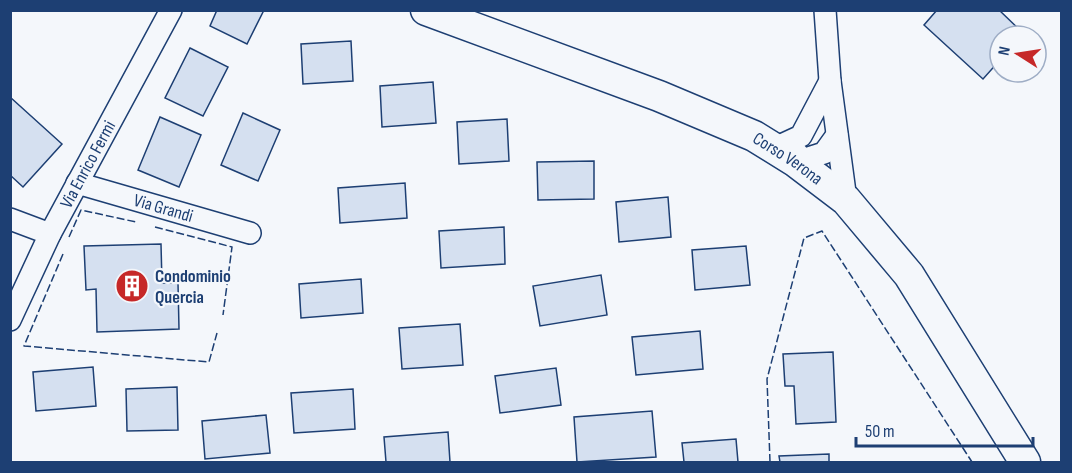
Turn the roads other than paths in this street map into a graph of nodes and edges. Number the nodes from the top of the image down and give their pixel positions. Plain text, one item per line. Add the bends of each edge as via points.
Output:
1 (171, 10) edge
2 (426, 10) edge
3 (825, 10) edge
4 (830, 81) junction
5 (837, 135) junction
6 (791, 148) junction
7 (77, 183) junction
8 (846, 200) junction
9 (10, 219) edge
10 (250, 233) dead end
11 (50, 234) junction
12 (10, 320) edge
13 (1026, 462) edge

1 - 7 street, Via Enrico Fermi
2 - 6 main road, Corso Verona
3 - 4 street
4 - 5 street
4 - 6 street
5 - 6 street via 824,153
5 - 8 street
6 - 8 main road, Corso Verona
7 - 10 street, Via Grandi
7 - 11 street, Via Enrico Fermi
8 - 13 main road, Corso Verona via 909,275
9 - 11 street
11 - 12 street, Via Enrico Fermi

